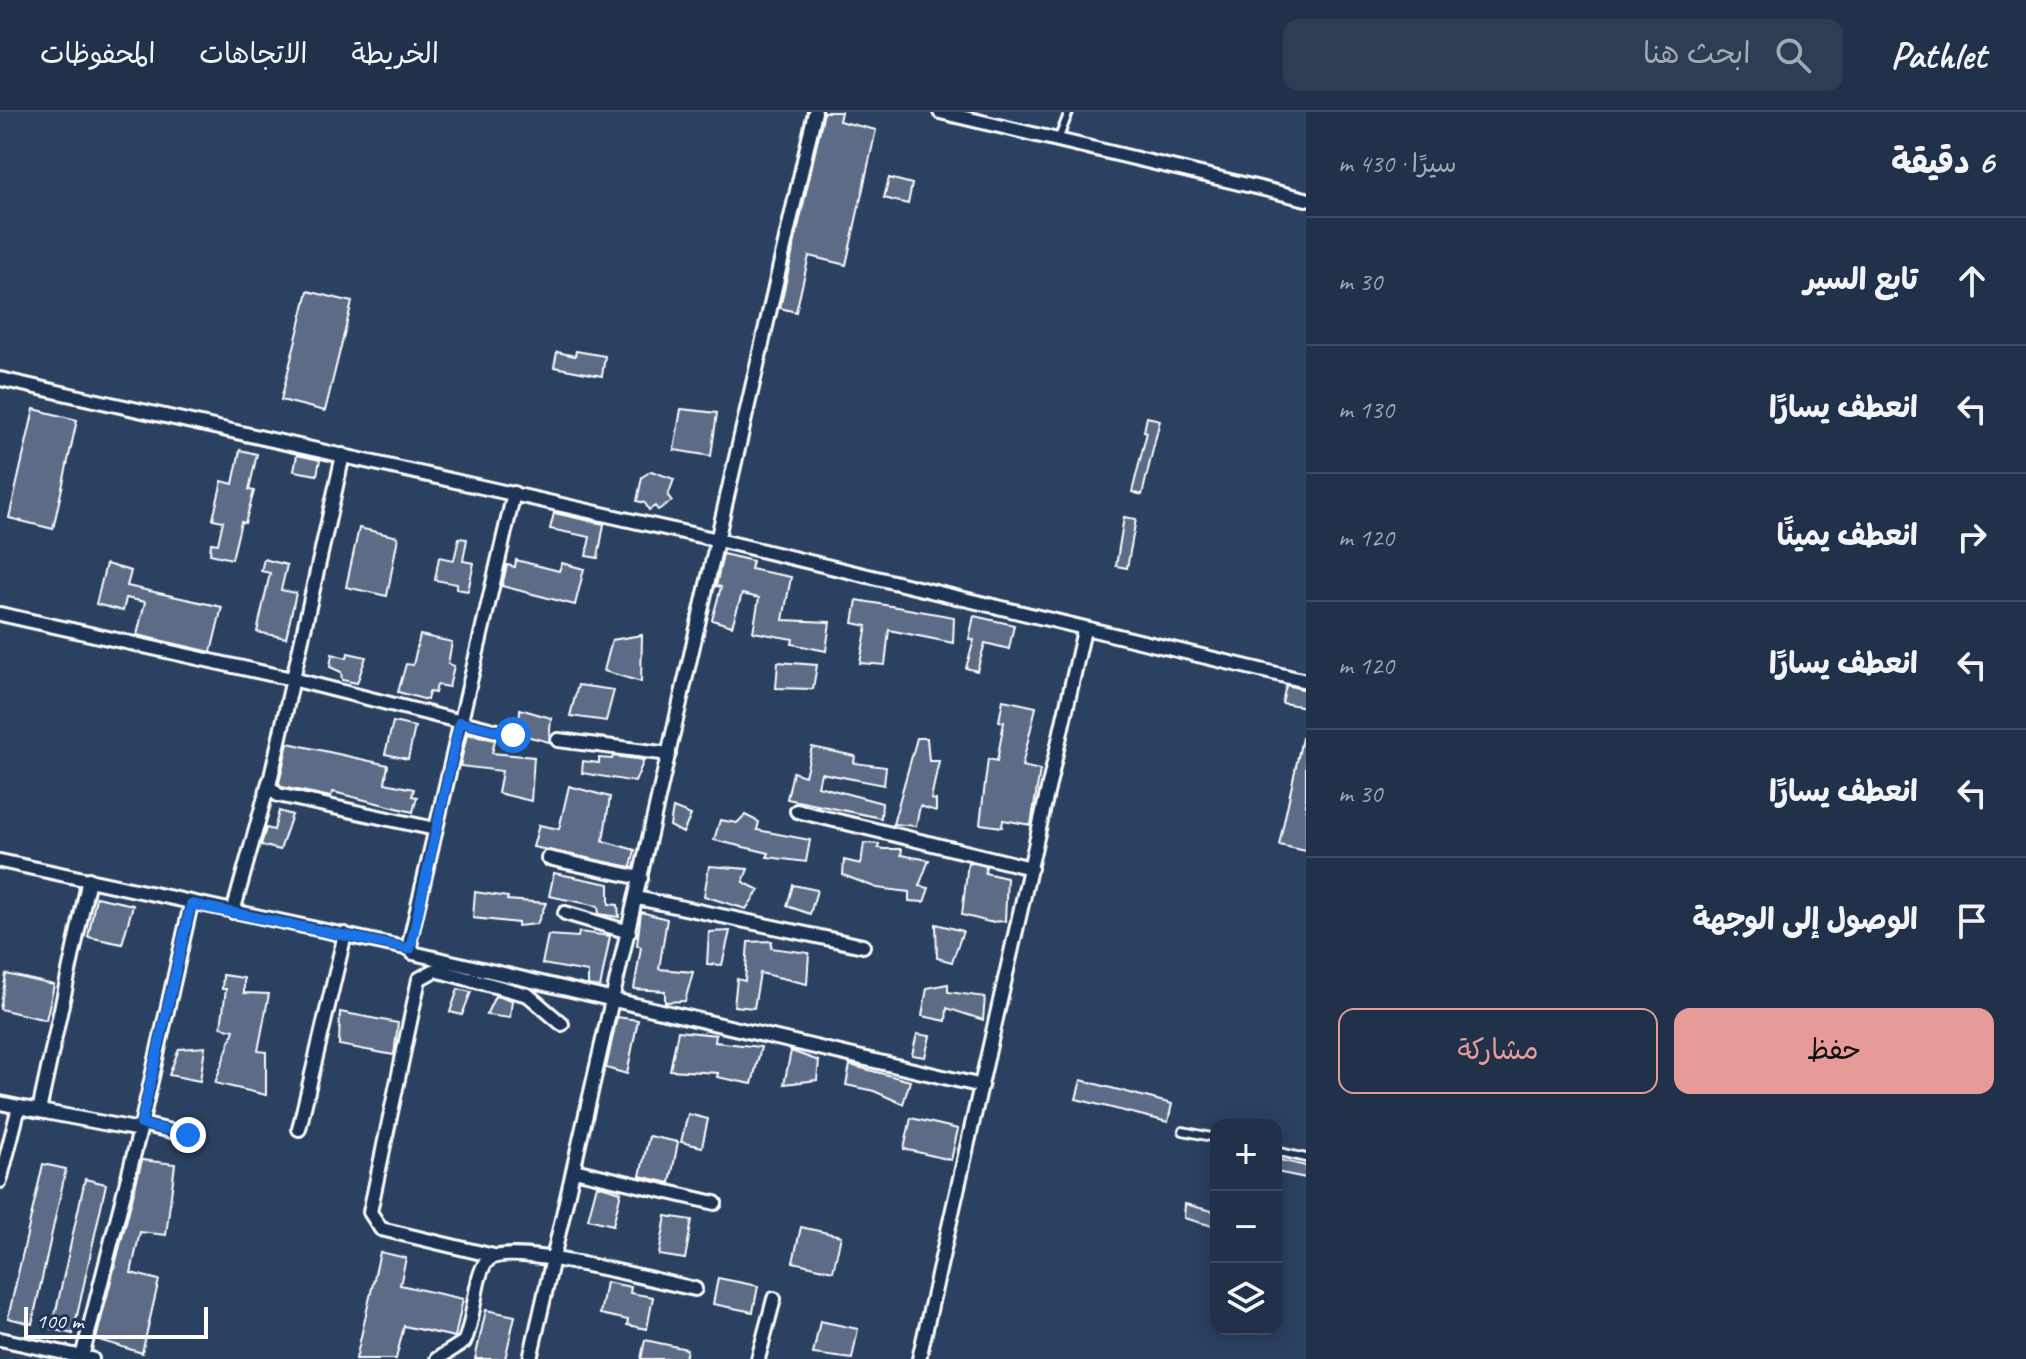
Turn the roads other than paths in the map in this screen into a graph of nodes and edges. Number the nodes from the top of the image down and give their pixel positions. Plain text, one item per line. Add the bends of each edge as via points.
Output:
1 (815, 112) edge
2 (940, 112) edge
3 (1069, 112) edge
4 (1058, 140) junction
5 (1306, 199) edge
6 (0, 379) edge
7 (343, 455) junction
8 (514, 493) junction
9 (718, 540) junction
10 (0, 614) edge
11 (1084, 630) junction
12 (292, 679) junction
13 (1306, 681) edge
14 (460, 722) junction
15 (513, 735) dead end
16 (558, 740) dead end
17 (669, 754) junction
18 (269, 782) junction
19 (797, 811) dead end
20 (435, 829) junction
21 (548, 858) dead end
22 (0, 861) edge
23 (1031, 868) junction
24 (641, 878) junction
25 (89, 879) junction
26 (637, 898) junction
27 (191, 904) junction
28 (233, 912) junction
29 (565, 913) dead end
30 (629, 932) junction
31 (345, 934) junction
32 (863, 946) dead end
33 (410, 949) junction
34 (613, 1000) junction
35 (562, 1024) dead end
36 (982, 1086) junction
37 (0, 1103) edge
38 (19, 1107) junction
39 (39, 1111) junction
40 (141, 1127) junction
41 (299, 1129) dead end
42 (1183, 1131) dead end
43 (188, 1135) dead end
44 (1210, 1137) edge
45 (1282, 1152) edge
46 (1306, 1158) edge
47 (574, 1170) junction
48 (0, 1181) edge
49 (715, 1203) dead end
50 (494, 1256) junction
51 (554, 1258) junction
52 (695, 1289) dead end
53 (774, 1299) dead end
54 (1, 1339) edge
55 (0, 1354) edge
56 (87, 1358) edge
57 (437, 1359) edge
58 (530, 1359) edge
59 (758, 1359) edge
60 (919, 1359) edge

1 - 9 street
2 - 4 street
3 - 4 lane
4 - 5 street
6 - 7 street
7 - 8 street
7 - 12 street
8 - 9 street
8 - 14 street
9 - 11 street
9 - 17 street
10 - 12 street
11 - 13 street
11 - 23 street
12 - 14 street
12 - 18 street
14 - 15 street
14 - 20 street
16 - 17 street
17 - 24 street
18 - 20 street via 278,795
18 - 28 street
19 - 23 street
20 - 33 street
21 - 24 street
22 - 25 street
23 - 36 street
24 - 26 street
25 - 27 street
25 - 39 street
26 - 30 street
26 - 32 street
27 - 28 street
27 - 40 street
28 - 31 street
29 - 30 street
30 - 34 street
31 - 33 street
31 - 41 street
33 - 34 street via 421,956
34 - 36 street
34 - 47 street
35 - 50 street via 528,995 435,970 419,979 370,1212 381,1229
36 - 60 street
37 - 38 street
38 - 39 street
38 - 48 street
39 - 40 street
40 - 43 street
40 - 56 street
42 - 44 lane
45 - 46 lane
47 - 49 street
47 - 51 street
50 - 51 street
50 - 57 street via 482,1270 464,1342
51 - 52 street
51 - 58 street
53 - 59 street
54 - 55 street
54 - 56 street

